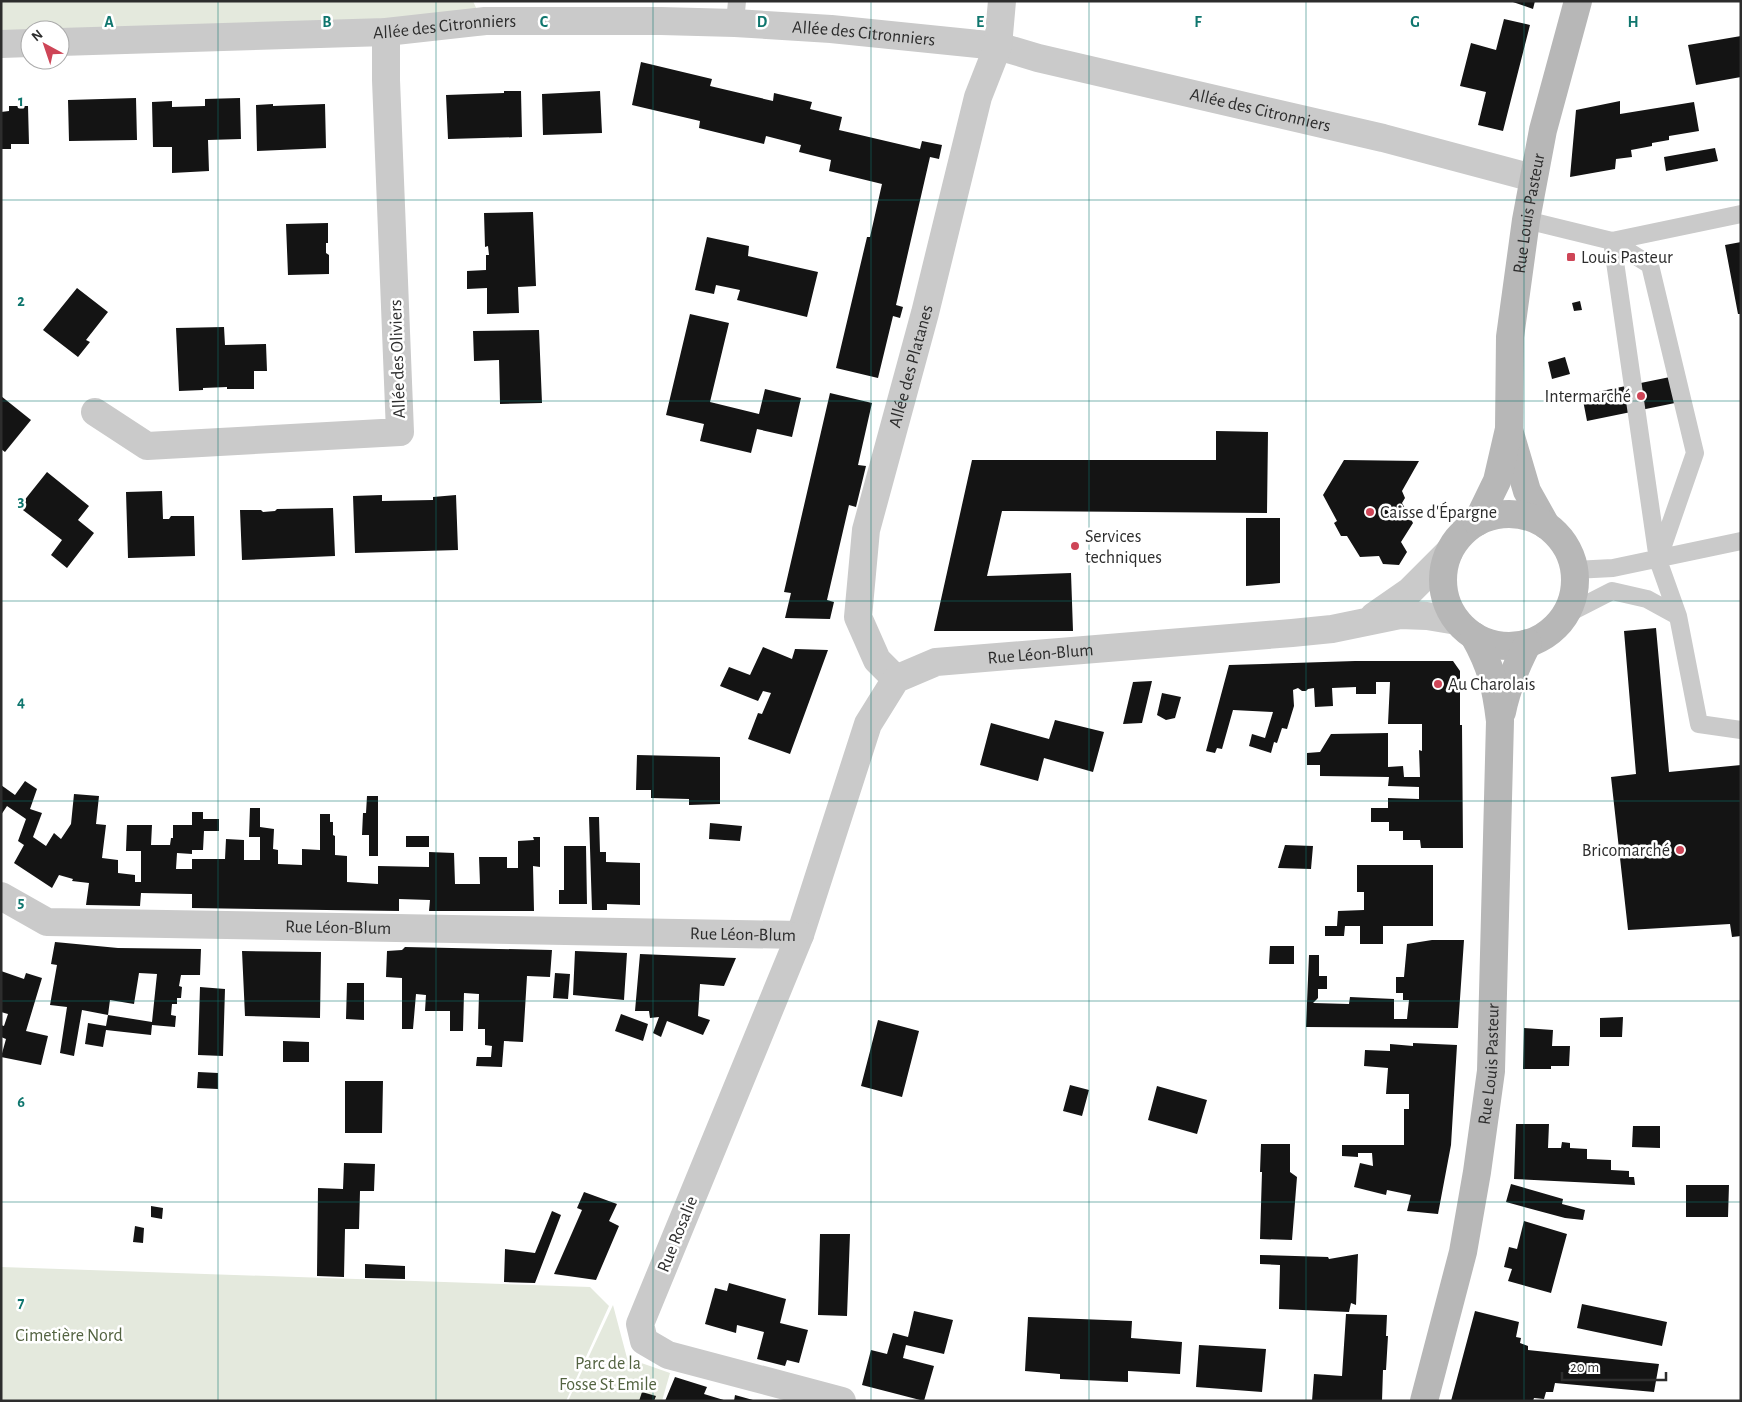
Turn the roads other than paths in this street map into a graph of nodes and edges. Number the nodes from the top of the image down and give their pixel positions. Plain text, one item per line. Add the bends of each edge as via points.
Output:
1 (1002, 1) edge
2 (1578, 1) edge
3 (486, 11) edge
4 (736, 12) edge
5 (386, 32) junction
6 (70, 42) edge
7 (20, 43) edge
8 (1, 44) edge
9 (998, 46) junction
10 (1533, 178) junction
11 (1741, 214) edge
12 (1526, 220) junction
13 (1612, 241) junction
14 (95, 412) dead end
15 (1509, 429) junction
16 (1477, 522) junction
17 (1546, 525) junction
18 (1741, 541) edge
19 (1449, 552) junction
20 (1658, 560) junction
21 (1574, 570) junction
22 (1565, 615) junction
23 (1678, 616) junction
24 (1367, 621) junction
25 (1465, 629) junction
26 (1528, 643) junction
27 (896, 679) junction
28 (1500, 721) junction
29 (1741, 730) edge
30 (1, 896) edge
31 (800, 935) junction
32 (798, 1395) edge
33 (842, 1401) edge
34 (1424, 1401) edge

1 - 9 street, Allée des Platanes
2 - 10 main road, Rue Louis Pasteur
3 - 4 street, Allée des Citronniers
3 - 5 street, Allée des Citronniers
4 - 9 street, Allée des Citronniers via 830,29
5 - 6 street, Allée des Citronniers
5 - 14 street, Allée des Oliviers via 400,432 147,446
7 - 8 street
9 - 10 street, Allée des Citronniers via 1383,138
9 - 27 street, Allée des Platanes via 978,97 925,313 866,530 858,618 876,660
10 - 12 main road, Rue Louis Pasteur
11 - 13 lane
12 - 13 lane
12 - 15 main road, Rue Louis Pasteur via 1510,338
13 - 20 lane
13 - 20 lane via 1650,265 1695,453
15 - 16 main road, Rue Louis Pasteur via 1497,481
15 - 17 main road, Rue Louis Pasteur via 1528,491
16 - 17 main road via 1494,515 1512,514 1530,517
16 - 19 main road via 1461,535
17 - 21 main road via 1569,553
18 - 20 lane
19 - 24 street, Rue Léon-Blum via 1410,591
19 - 25 main road via 1443,570 1443,588 1447,605
20 - 21 lane via 1613,568
20 - 23 lane
21 - 22 main road via 1575,586
22 - 23 lane via 1612,591 1647,599
22 - 26 main road via 1543,637
23 - 29 lane via 1700,724
24 - 25 street, Rue Léon-Blum via 1400,615 1427,616
24 - 27 street, Rue Léon-Blum via 1292,633 936,662
25 - 26 main road via 1500,646
25 - 28 main road, Rue Louis Pasteur via 1486,658 1496,687
26 - 28 main road, Rue Louis Pasteur via 1506,692
27 - 31 street, Rue Léon-Blum via 868,724
28 - 34 main road, Rue Louis Pasteur via 1491,1071 1463,1252
30 - 31 street, Rue Léon-Blum via 47,922
31 - 32 street, Rue Rosalie via 640,1324 644,1341 668,1355
32 - 33 street, Rue Rosalie

